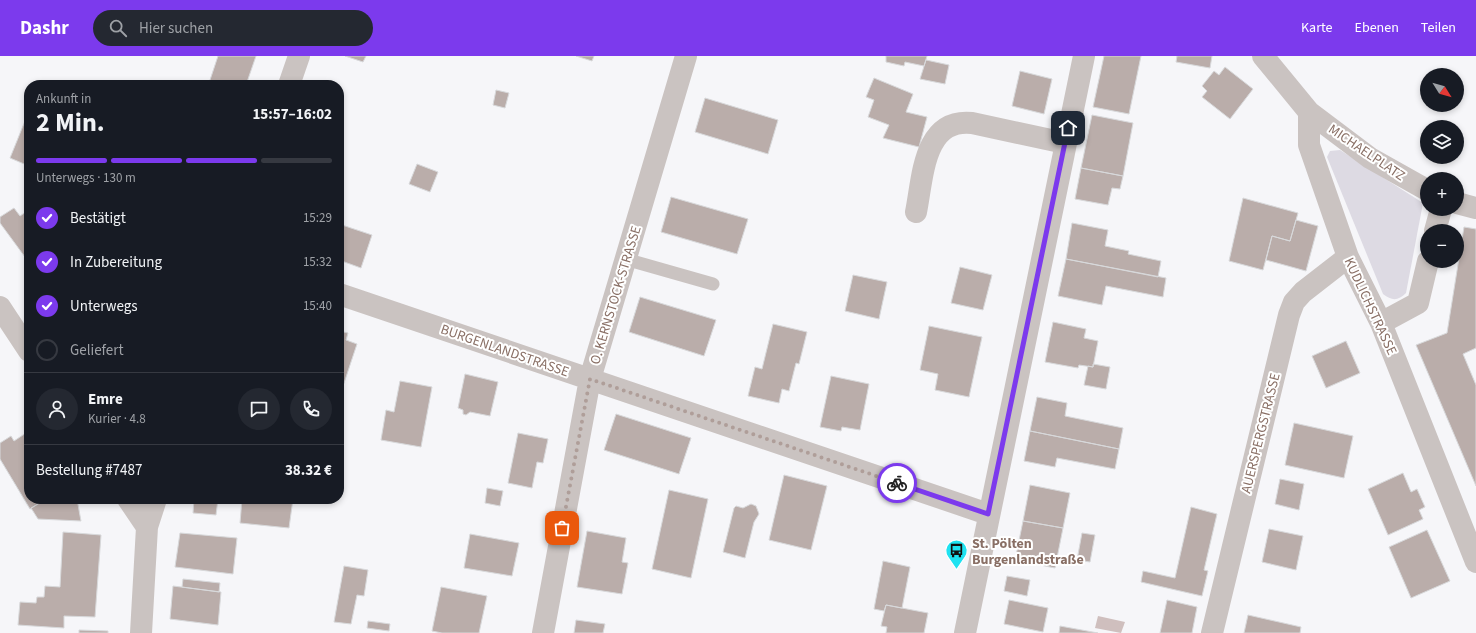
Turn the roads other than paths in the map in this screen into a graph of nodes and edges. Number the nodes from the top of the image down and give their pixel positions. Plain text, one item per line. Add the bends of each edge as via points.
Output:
1 (299, 56) edge
2 (686, 56) edge
3 (1084, 56) edge
4 (1263, 56) edge
5 (292, 80) edge
6 (1308, 112) junction
7 (1065, 143) junction
8 (1420, 186) edge
9 (1464, 205) edge
10 (1476, 208) edge
11 (916, 212) dead end
12 (1348, 257) junction
13 (626, 259) junction
14 (1426, 268) edge
15 (713, 284) dead end
16 (344, 296) edge
17 (0, 307) edge
18 (1382, 324) junction
19 (24, 343) edge
20 (590, 379) junction
21 (131, 504) edge
22 (154, 504) edge
23 (988, 514) junction
24 (147, 527) junction
25 (1476, 562) edge
26 (141, 633) edge
27 (543, 633) edge
28 (965, 633) edge
29 (1212, 633) edge

1 - 5 street
2 - 13 street, O. KERNSTOCK-STRASSE
3 - 7 street
4 - 6 street
6 - 8 street, MICHAELPLATZ via 1370,158
6 - 12 street, KUDLICHSTRASSE via 1309,145
7 - 11 street via 972,123 950,126 939,134 929,147
7 - 23 street
9 - 10 street
12 - 18 street, KUDLICHSTRASSE
12 - 29 street, AUERSPERGSTRASSE via 1303,292 1294,302 1289,315
13 - 15 lane
13 - 20 street, O. KERNSTOCK-STRASSE
14 - 18 street via 1418,303
16 - 20 street, BURGENLANDSTRASSE
17 - 19 street
18 - 25 street, KUDLICHSTRASSE
20 - 23 street, BURGENLANDSTRASSE
20 - 27 street, O. KERNSTOCK-STRASSE
21 - 24 street
22 - 24 street
23 - 28 street
24 - 26 street

